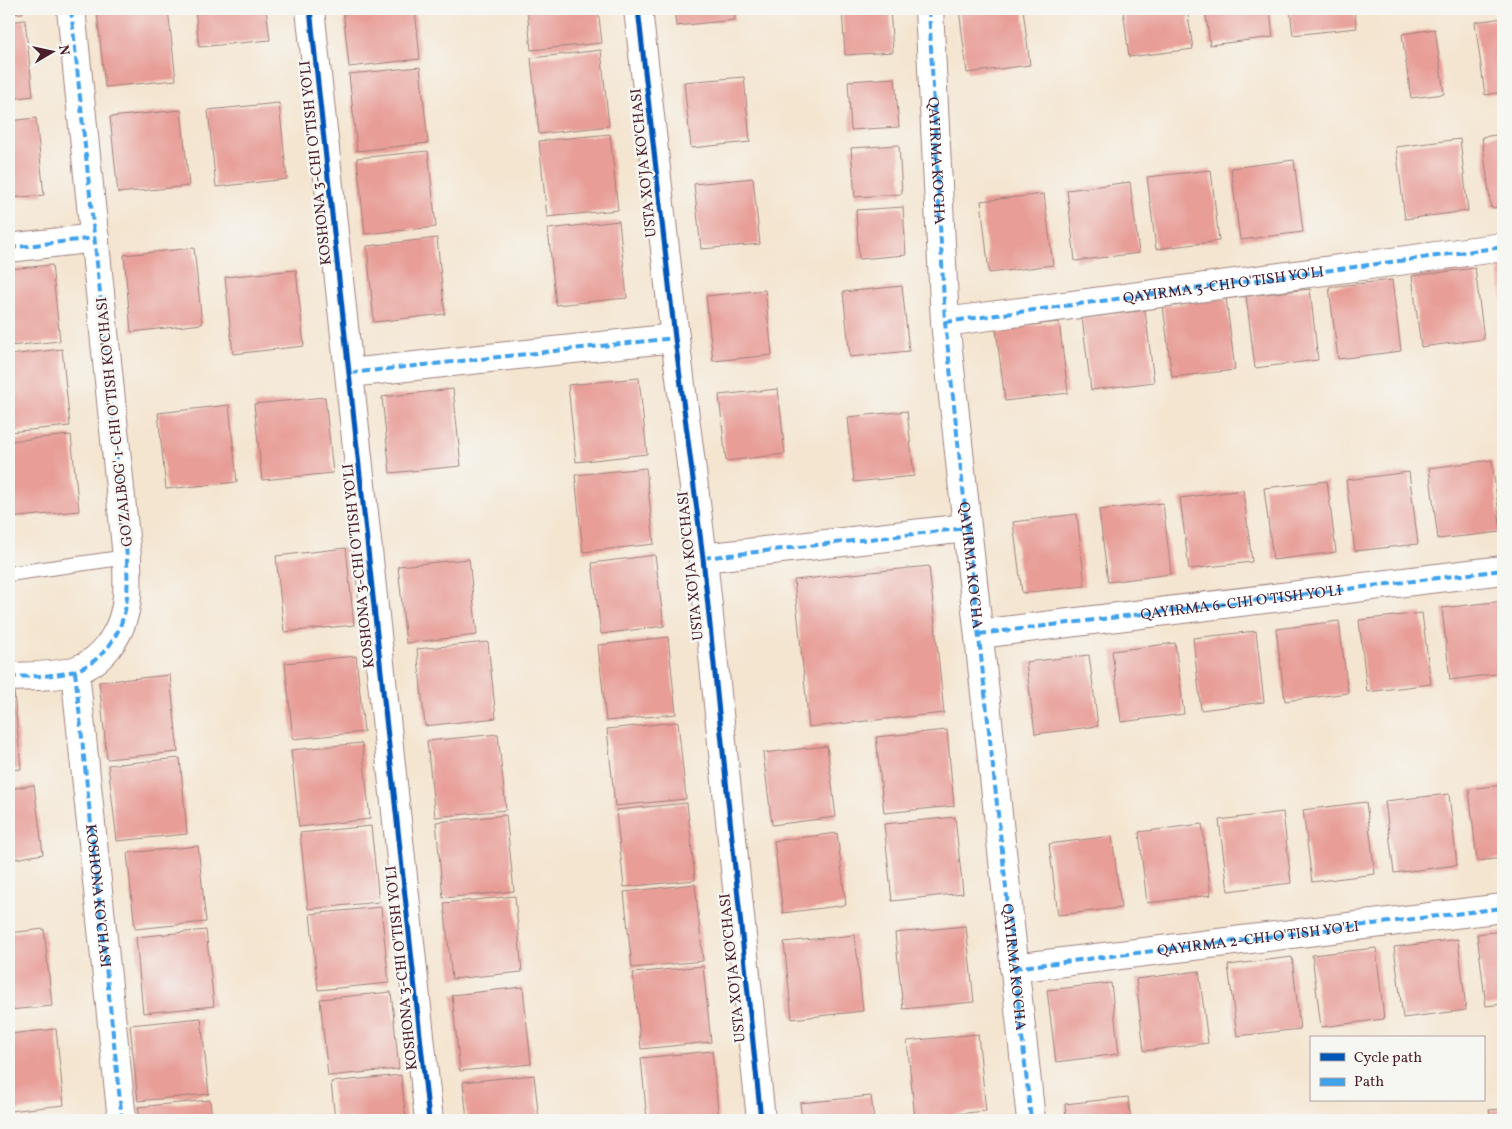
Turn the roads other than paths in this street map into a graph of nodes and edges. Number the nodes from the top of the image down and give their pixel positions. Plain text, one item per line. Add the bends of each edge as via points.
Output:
1 (71, 9) edge
2 (310, 9) edge
3 (638, 9) edge
4 (929, 9) edge
5 (95, 238) junction
6 (1503, 247) edge
7 (9, 248) edge
8 (945, 322) junction
9 (676, 338) junction
10 (350, 373) junction
11 (966, 528) junction
12 (127, 557) junction
13 (703, 558) junction
14 (1503, 570) edge
15 (9, 574) edge
16 (979, 634) junction
17 (75, 671) junction
18 (9, 677) edge
19 (1503, 908) edge
20 (1014, 968) junction
21 (122, 1120) edge
22 (429, 1120) edge
23 (761, 1120) edge
24 (1031, 1120) edge

1 - 5 street, GO'ZALBOG' 1-CHI O'TISH KO'CHASI
2 - 10 street, KOSHONA 3-CHI O'TISH YO'LI
3 - 9 street, USTA XO'JA KO'CHASI
4 - 8 street, QAYIRMA KO'CHA
5 - 7 street
5 - 12 street, GO'ZALBOG' 1-CHI O'TISH KO'CHASI
6 - 8 street, QAYIRMA 3-CHI O'TISH YO'LI
8 - 11 street, QAYIRMA KO'CHA
9 - 10 street
9 - 13 street, USTA XO'JA KO'CHASI
10 - 22 street, KOSHONA 3-CHI O'TISH YO'LI
11 - 13 street
11 - 16 street, QAYIRMA KO'CHA
12 - 15 lane
12 - 17 street, GO'ZALBOG' 1-CHI O'TISH KO'CHASI via 127,597 114,639 100,657
13 - 23 street, USTA XO'JA KO'CHASI
14 - 16 street, QAYIRMA 6-CHI O'TISH YO'LI
16 - 20 street, QAYIRMA KO'CHA
17 - 18 street
17 - 21 street, KOSHONA KO'CHASI
19 - 20 street, QAYIRMA 2-CHI O'TISH YO'LI
20 - 24 street, QAYIRMA KO'CHA

